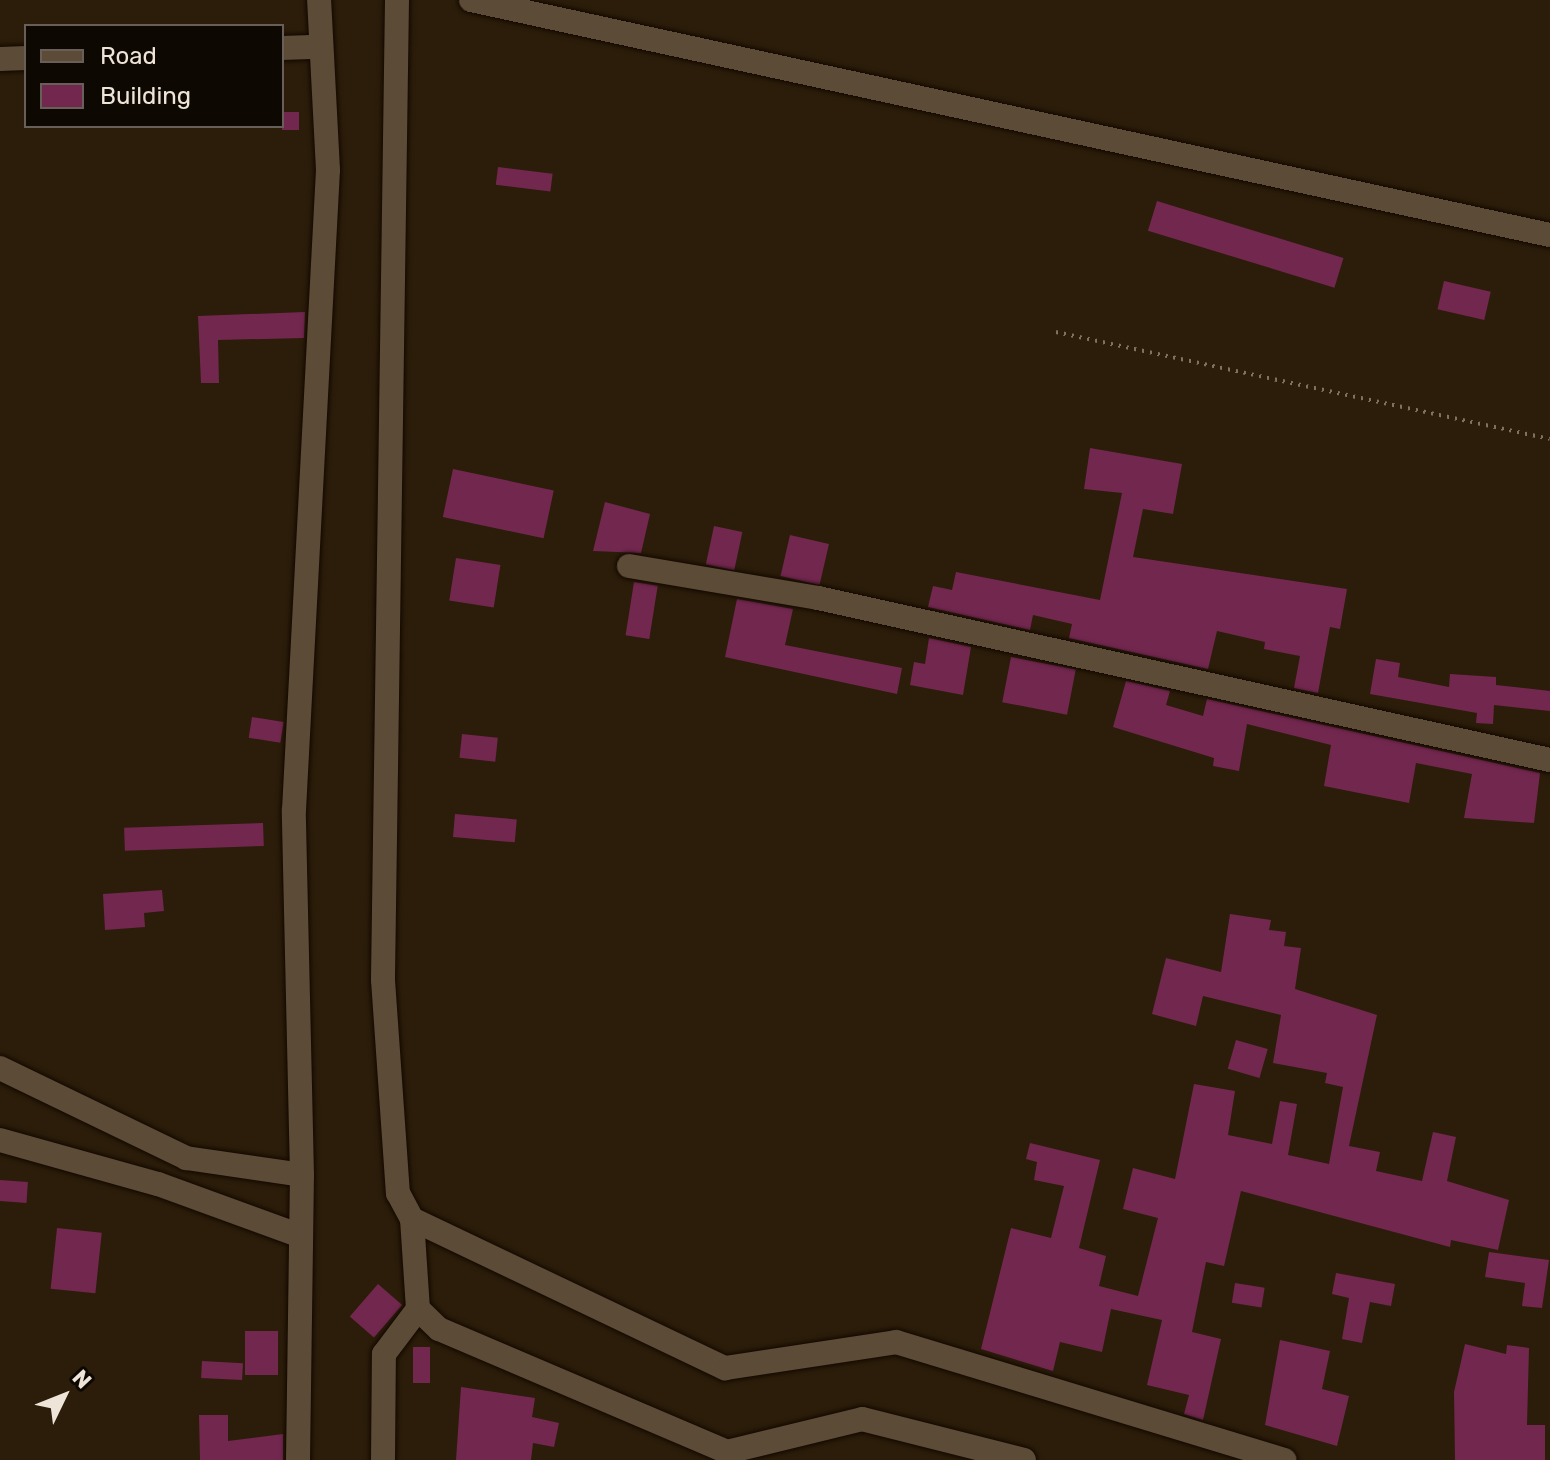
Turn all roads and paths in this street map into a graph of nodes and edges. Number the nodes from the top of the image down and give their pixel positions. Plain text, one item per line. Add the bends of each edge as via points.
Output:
1 (319, 0) edge
2 (397, 0) edge
3 (471, 0) edge
4 (318, 47) junction
5 (284, 48) edge
6 (24, 58) edge
7 (0, 59) edge
8 (1550, 235) edge
9 (1056, 332) dead end
10 (1550, 439) edge
11 (629, 566) dead end
12 (1550, 760) edge
13 (0, 1068) edge
14 (0, 1140) edge
15 (302, 1175) junction
16 (412, 1219) junction
17 (298, 1235) junction
18 (418, 1309) junction
19 (298, 1460) edge
20 (383, 1460) edge
21 (1024, 1460) edge
22 (1284, 1460) edge

1 - 4 street
2 - 16 street via 383,980 398,1193
3 - 8 street
4 - 5 street
4 - 15 street via 328,170 294,810
6 - 7 street
9 - 10 path
11 - 12 street via 818,598
13 - 15 street via 186,1158
14 - 17 street via 158,1184
15 - 17 street
16 - 18 street
16 - 22 street via 725,1368 896,1342
17 - 19 street
18 - 20 street via 384,1354
18 - 21 street via 439,1329 727,1452 862,1419

